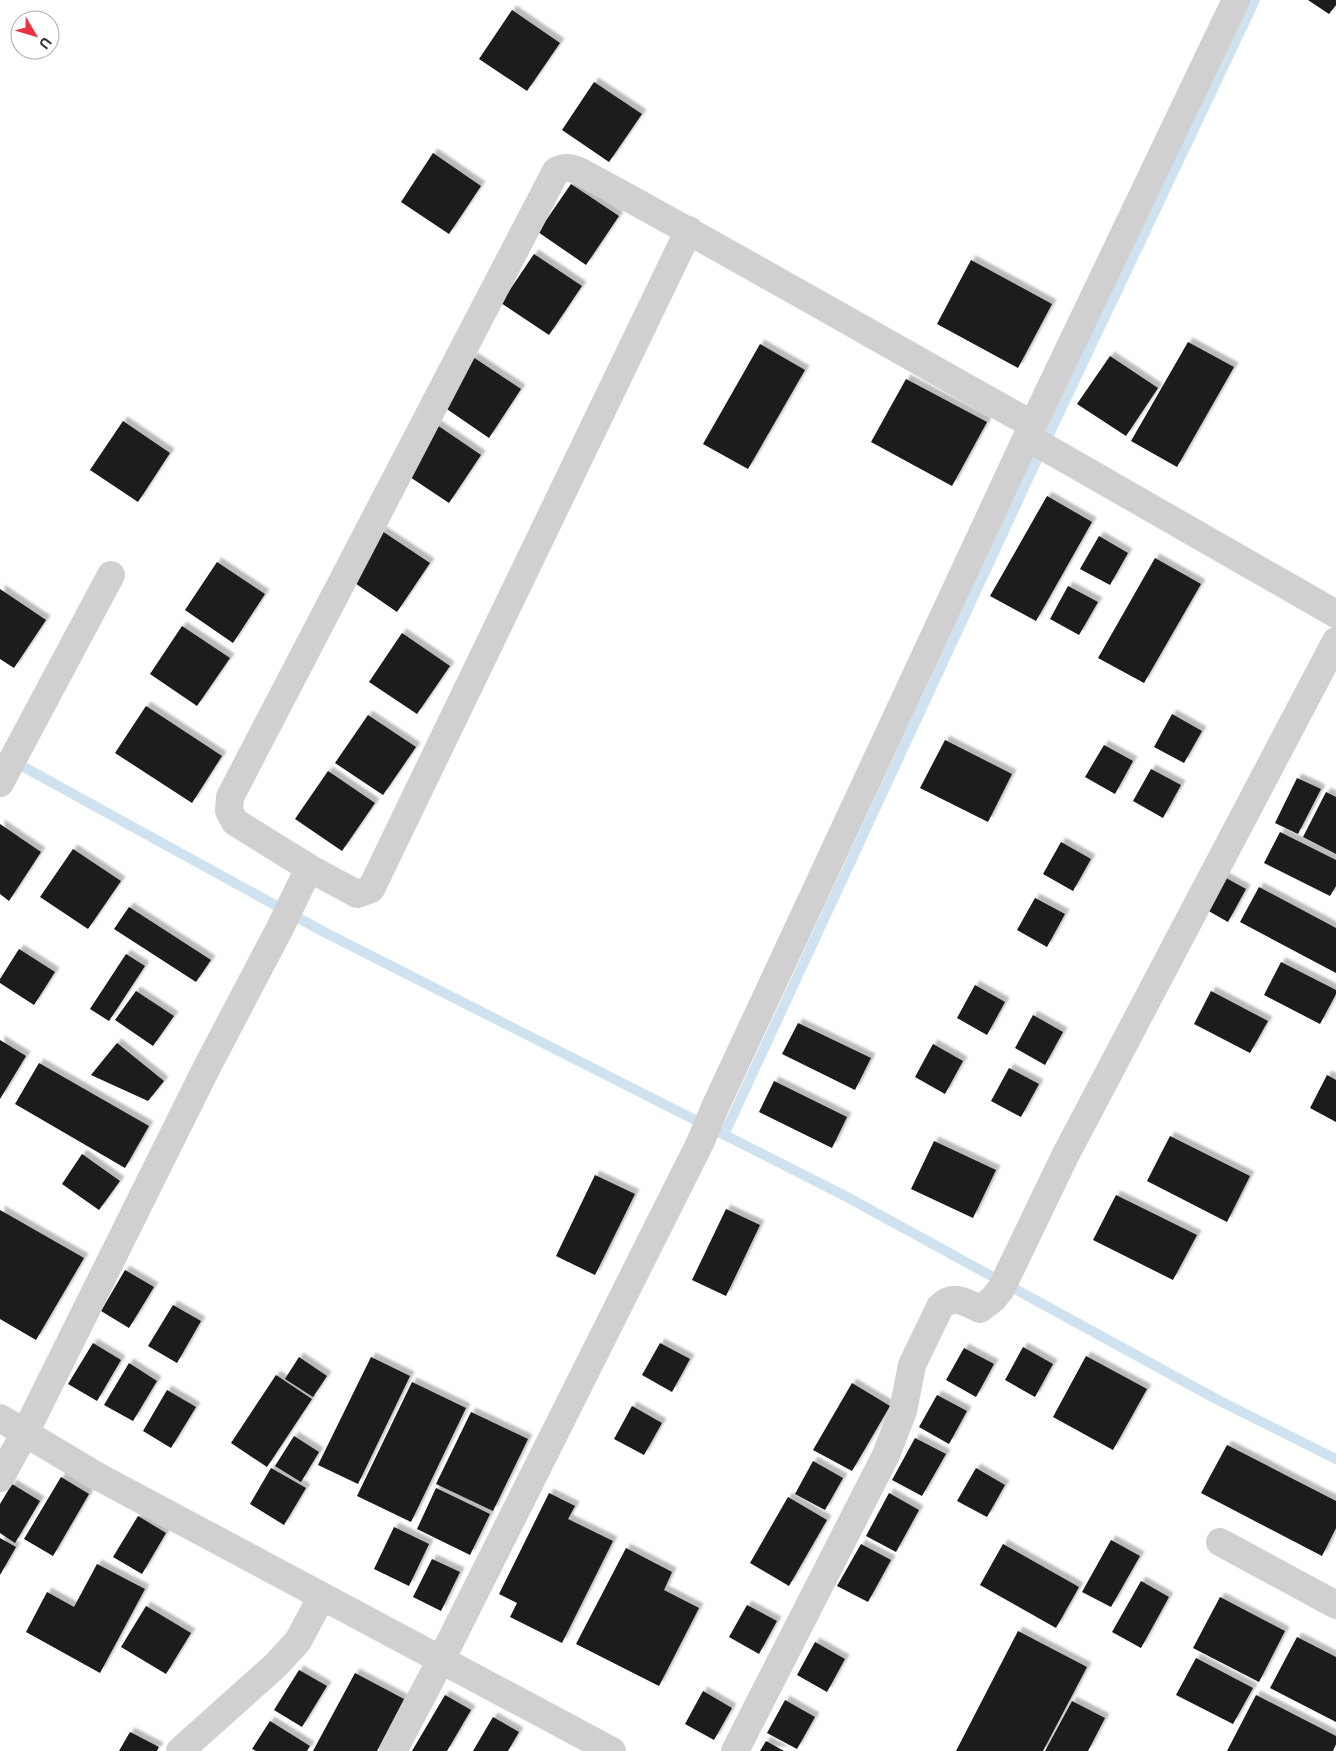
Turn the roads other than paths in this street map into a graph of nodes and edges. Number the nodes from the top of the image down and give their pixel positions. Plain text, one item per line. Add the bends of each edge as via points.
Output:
1 (1236, 0) edge
2 (689, 230) junction
3 (1037, 439) junction
4 (111, 575) dead end
5 (1336, 614) edge
6 (1336, 641) edge
7 (1, 780) edge
8 (309, 868) junction
9 (0, 1418) edge
10 (25, 1433) junction
11 (0, 1478) edge
12 (1220, 1542) dead end
13 (322, 1596) junction
14 (1336, 1605) edge
15 (441, 1660) junction
16 (180, 1751) edge
17 (392, 1751) edge
18 (612, 1751) edge
19 (735, 1751) edge

1 - 3 street
2 - 3 street via 931,368
2 - 8 street via 371,889 357,894
2 - 8 street via 574,169 568,167 556,171 230,797 229,811 236,822
3 - 5 street
3 - 15 street via 700,1143
4 - 7 street
6 - 19 street via 1065,1156 1004,1282 993,1299 980,1309 955,1299 946,1300 940,1307 912,1366 903,1411 886,1455
8 - 10 street
9 - 10 street
10 - 11 street
10 - 13 street via 97,1476
12 - 14 street
13 - 15 street
13 - 16 street via 298,1641 276,1665
15 - 17 street
15 - 18 street

